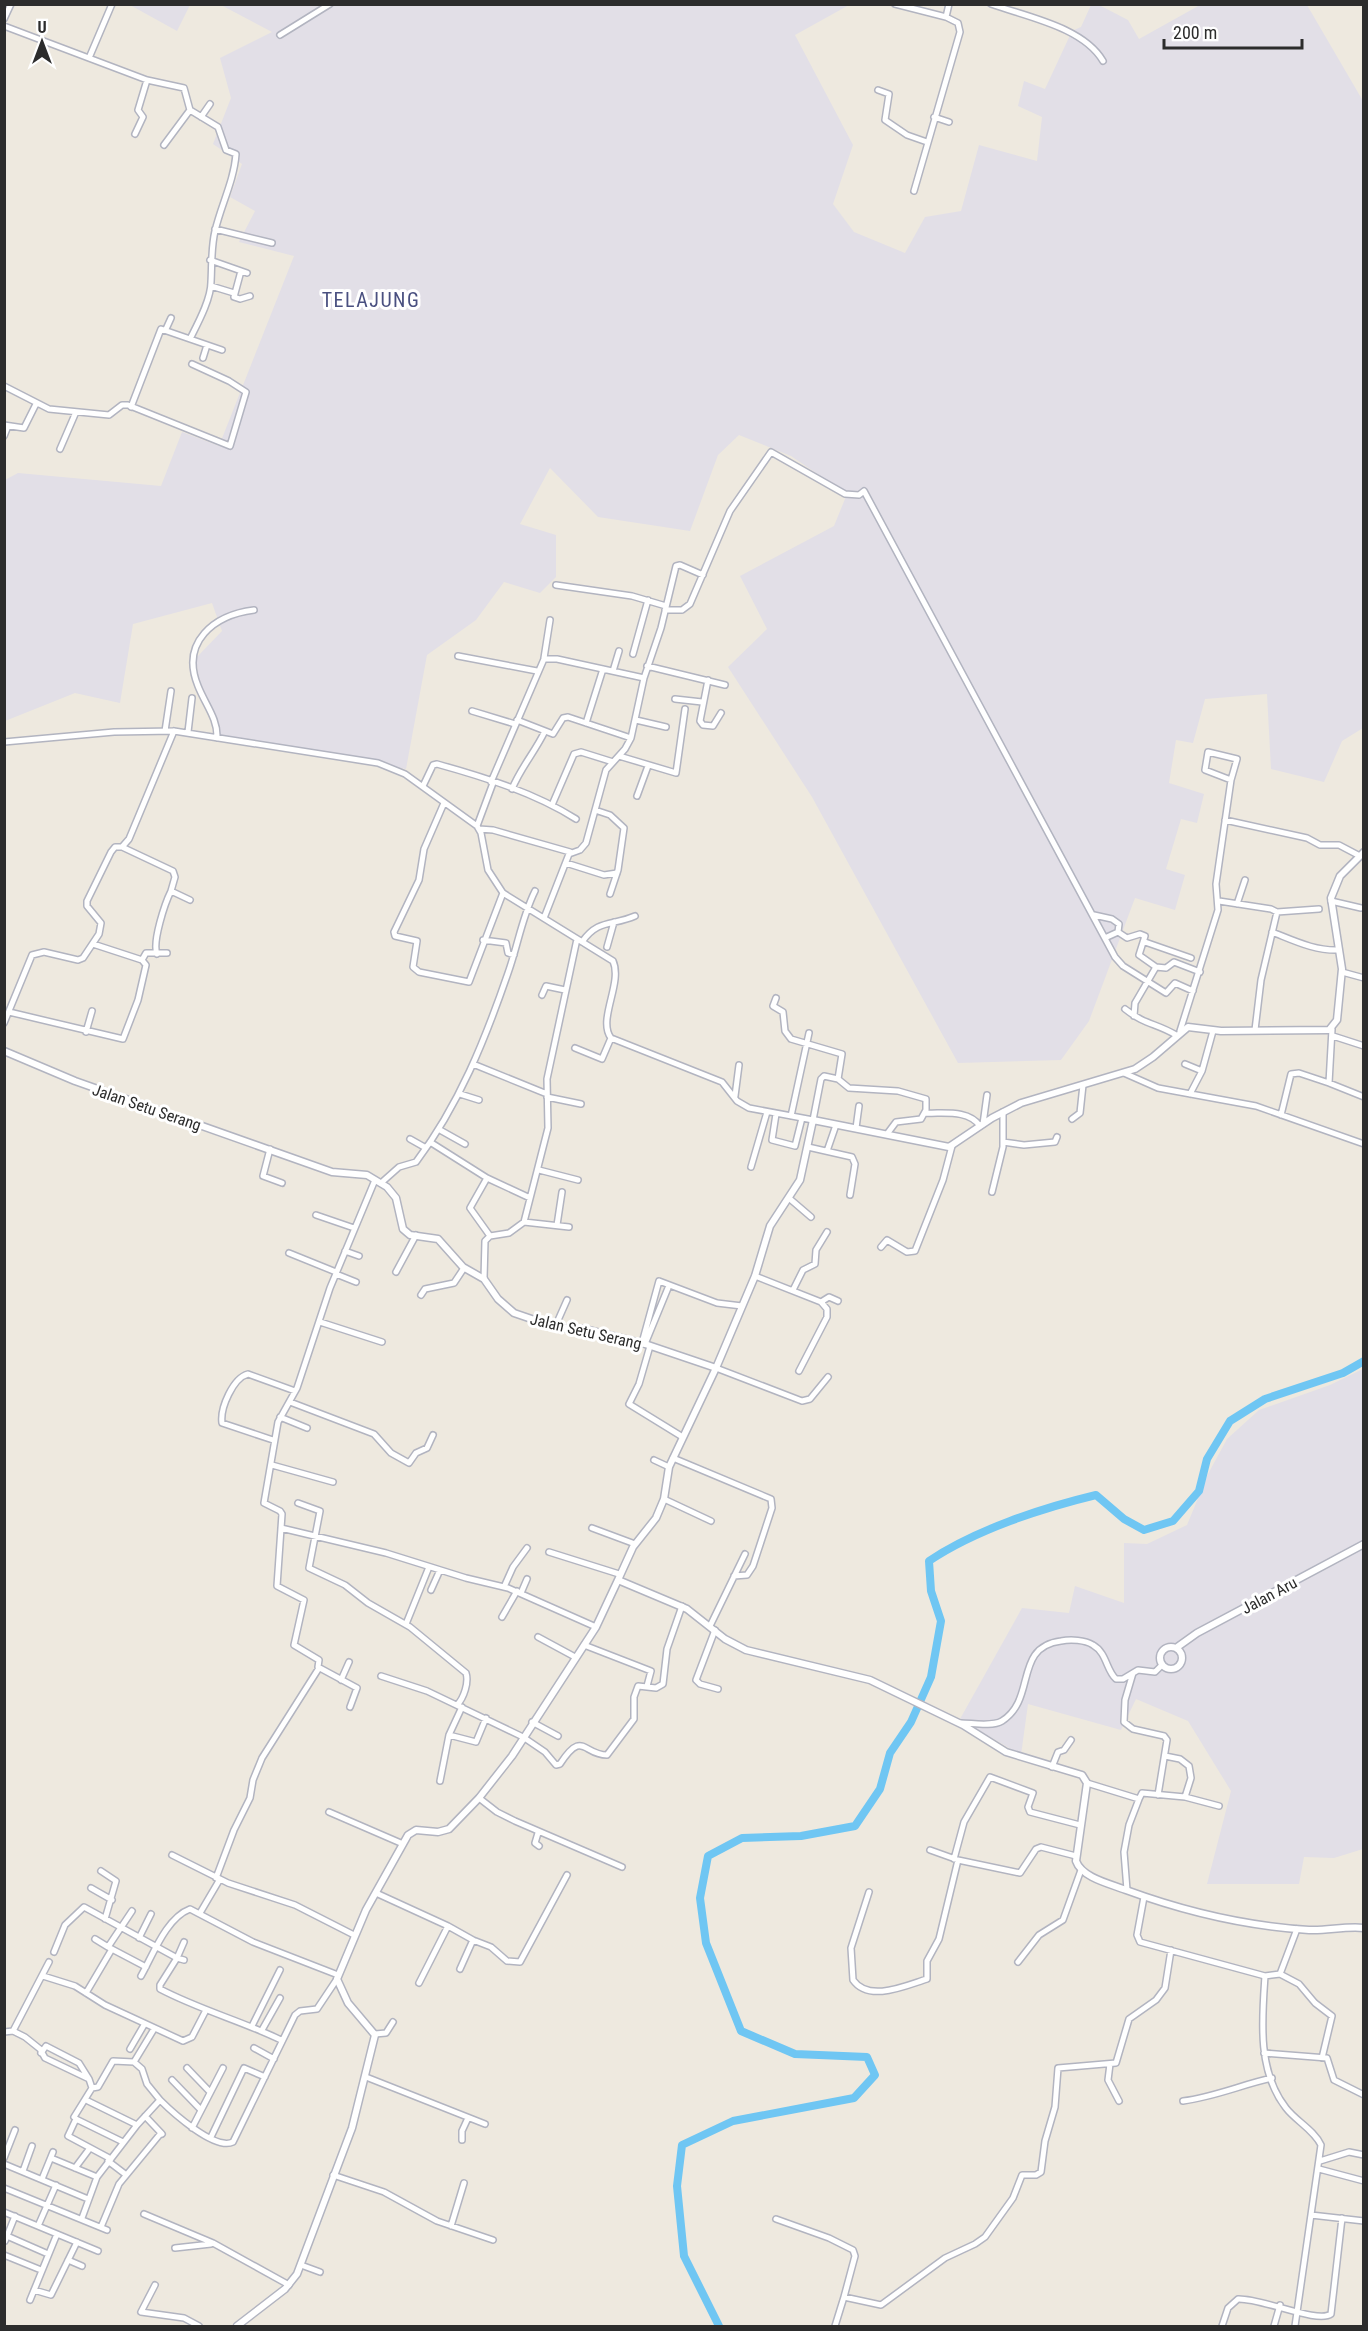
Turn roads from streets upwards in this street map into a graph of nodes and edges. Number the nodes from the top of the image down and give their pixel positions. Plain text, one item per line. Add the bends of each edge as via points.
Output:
1 (11, 4) edge
2 (112, 4) edge
3 (330, 4) edge
4 (895, 4) edge
5 (949, 4) edge
6 (992, 4) edge
7 (946, 17) junction
8 (5, 19) edge
9 (4, 26) edge
10 (280, 35) dead end
11 (89, 58) junction
12 (1103, 61) dead end
13 (147, 80) junction
14 (878, 90) dead end
15 (210, 104) dead end
16 (190, 110) junction
17 (201, 117) junction
18 (934, 117) junction
19 (949, 122) dead end
20 (135, 134) dead end
21 (927, 142) junction
22 (164, 145) dead end
23 (914, 191) dead end
24 (216, 229) junction
25 (272, 243) dead end
26 (210, 260) junction
27 (211, 286) junction
28 (234, 293) junction
29 (250, 296) dead end
30 (171, 318) dead end
31 (166, 329) junction
32 (190, 339) junction
33 (207, 345) junction
34 (222, 351) dead end
35 (203, 358) dead end
36 (192, 364) dead end
37 (4, 386) edge
38 (36, 404) junction
39 (131, 407) junction
40 (76, 412) junction
41 (6, 426) edge
42 (4, 436) edge
43 (60, 449) dead end
44 (702, 575) junction
45 (556, 585) dead end
46 (648, 600) junction
47 (666, 608) junction
48 (254, 610) dead end
49 (550, 620) dead end
50 (619, 651) dead end
51 (633, 654) dead end
52 (458, 656) dead end
53 (544, 658) junction
54 (647, 666) junction
55 (603, 669) junction
56 (537, 671) junction
57 (613, 671) junction
58 (644, 678) junction
59 (708, 680) junction
60 (725, 685) dead end
61 (171, 691) dead end
62 (192, 698) dead end
63 (675, 699) dead end
64 (702, 702) junction
65 (685, 709) dead end
66 (472, 711) dead end
67 (721, 713) dead end
68 (636, 720) junction
69 (516, 722) junction
70 (586, 723) junction
71 (666, 727) dead end
72 (165, 731) junction
73 (174, 731) junction
74 (545, 731) junction
75 (188, 732) junction
76 (217, 738) junction
77 (631, 738) junction
78 (4, 742) edge
79 (619, 756) junction
80 (613, 762) junction
81 (648, 766) junction
82 (1232, 780) junction
83 (492, 782) junction
84 (423, 786) junction
85 (512, 789) junction
86 (637, 796) dead end
87 (444, 803) junction
88 (552, 805) junction
89 (595, 810) junction
90 (576, 819) dead end
91 (1225, 820) junction
92 (478, 827) junction
93 (122, 847) junction
94 (570, 852) junction
95 (1361, 853) edge
96 (566, 862) junction
97 (617, 873) junction
98 (1245, 880) dead end
99 (171, 891) junction
100 (535, 891) dead end
101 (503, 893) junction
102 (610, 894) dead end
103 (190, 900) dead end
104 (1219, 901) junction
105 (1332, 901) junction
106 (1237, 904) junction
107 (527, 907) junction
108 (1361, 908) dead end
109 (1319, 909) dead end
110 (1277, 912) junction
111 (1094, 915) junction
112 (635, 916) dead end
113 (544, 918) junction
114 (614, 922) junction
115 (1118, 932) junction
116 (1272, 932) junction
117 (1107, 937) junction
118 (483, 940) junction
119 (579, 940) junction
120 (1145, 942) junction
121 (93, 944) junction
122 (607, 947) dead end
123 (1339, 950) junction
124 (167, 953) dead end
125 (157, 954) junction
126 (514, 955) junction
127 (1191, 958) dead end
128 (142, 960) junction
129 (1156, 967) junction
130 (1200, 972) junction
131 (1342, 972) junction
132 (1364, 978) edge
133 (1146, 982) junction
134 (565, 990) junction
135 (1193, 991) junction
136 (542, 995) dead end
137 (776, 998) dead end
138 (1125, 1009) dead end
139 (92, 1011) dead end
140 (9, 1012) junction
141 (1134, 1016) junction
142 (4, 1023) edge
143 (1255, 1030) junction
144 (1213, 1031) junction
145 (86, 1032) junction
146 (1332, 1032) junction
147 (809, 1033) dead end
148 (1178, 1033) junction
149 (611, 1038) junction
150 (806, 1044) junction
151 (1364, 1046) edge
152 (575, 1048) dead end
153 (4, 1051) edge
154 (473, 1064) junction
155 (1185, 1064) dead end
156 (739, 1065) dead end
157 (1202, 1071) junction
158 (1124, 1074) junction
159 (838, 1079) junction
160 (1329, 1083) junction
161 (1083, 1085) junction
162 (460, 1094) junction
163 (1190, 1094) junction
164 (547, 1095) junction
165 (987, 1095) dead end
166 (1364, 1097) edge
167 (735, 1098) junction
168 (479, 1100) dead end
169 (581, 1104) dead end
170 (859, 1106) dead end
171 (766, 1112) junction
172 (1003, 1112) junction
173 (925, 1113) junction
174 (776, 1114) junction
175 (790, 1116) junction
176 (1281, 1116) junction
177 (802, 1118) junction
178 (1072, 1119) dead end
179 (813, 1120) junction
180 (836, 1125) junction
181 (982, 1125) junction
182 (856, 1128) junction
183 (440, 1130) junction
184 (887, 1134) junction
185 (1057, 1137) dead end
186 (410, 1139) dead end
187 (1003, 1142) junction
188 (465, 1144) dead end
189 (1364, 1144) edge
190 (428, 1145) junction
191 (952, 1146) junction
192 (808, 1147) junction
193 (270, 1149) junction
194 (827, 1151) junction
195 (751, 1167) dead end
196 (539, 1170) junction
197 (487, 1178) junction
198 (578, 1180) dead end
199 (378, 1181) junction
200 (282, 1183) dead end
201 (562, 1192) dead end
202 (992, 1192) dead end
203 (850, 1195) dead end
204 (531, 1198) junction
205 (790, 1198) junction
206 (316, 1215) dead end
207 (811, 1217) dead end
208 (524, 1222) junction
209 (557, 1225) junction
210 (568, 1227) dead end
211 (354, 1228) junction
212 (827, 1232) dead end
213 (416, 1235) junction
214 (490, 1236) junction
215 (881, 1247) dead end
216 (345, 1251) junction
217 (289, 1253) dead end
218 (359, 1256) dead end
219 (464, 1268) junction
220 (396, 1272) dead end
221 (336, 1273) junction
222 (755, 1276) junction
223 (484, 1279) junction
224 (356, 1282) dead end
225 (668, 1288) dead end
226 (793, 1290) junction
227 (421, 1295) dead end
228 (567, 1300) dead end
229 (838, 1301) dead end
230 (821, 1302) junction
231 (742, 1306) junction
232 (320, 1322) junction
233 (555, 1327) junction
234 (382, 1342) dead end
235 (646, 1344) junction
236 (716, 1368) junction
237 (799, 1371) dead end
238 (828, 1377) dead end
239 (295, 1391) junction
240 (290, 1402) junction
241 (280, 1417) junction
242 (307, 1428) dead end
243 (433, 1435) dead end
244 (681, 1436) junction
245 (273, 1440) junction
246 (673, 1458) junction
247 (654, 1460) dead end
248 (272, 1465) junction
249 (669, 1467) junction
250 (333, 1482) dead end
251 (664, 1499) junction
252 (298, 1503) dead end
253 (711, 1521) dead end
254 (281, 1528) junction
255 (592, 1528) dead end
256 (317, 1537) junction
257 (635, 1544) junction
258 (1364, 1544) edge
259 (527, 1548) dead end
260 (549, 1552) dead end
261 (745, 1554) dead end
262 (429, 1567) junction
263 (440, 1570) junction
264 (734, 1576) junction
265 (618, 1577) junction
266 (527, 1579) dead end
267 (504, 1587) junction
268 (431, 1590) dead end
269 (519, 1592) junction
270 (682, 1606) junction
271 (502, 1617) dead end
272 (406, 1624) junction
273 (596, 1627) junction
274 (713, 1628) junction
275 (538, 1637) dead end
276 (584, 1645) junction
277 (1176, 1648) junction
278 (575, 1657) junction
279 (349, 1662) dead end
280 (1162, 1665) junction
281 (319, 1668) junction
282 (1133, 1673) junction
283 (381, 1676) dead end
284 (341, 1680) junction
285 (647, 1686) junction
286 (718, 1689) dead end
287 (460, 1706) junction
288 (350, 1707) dead end
289 (486, 1718) junction
290 (532, 1722) junction
291 (961, 1723) junction
292 (449, 1735) junction
293 (558, 1736) dead end
294 (523, 1737) junction
295 (1071, 1740) dead end
296 (1165, 1756) junction
297 (1052, 1767) junction
298 (440, 1781) dead end
299 (1087, 1783) junction
300 (1158, 1795) junction
301 (1185, 1797) junction
302 (479, 1798) junction
303 (1139, 1799) junction
304 (1218, 1806) dead end
305 (329, 1812) dead end
306 (1080, 1825) junction
307 (538, 1833) junction
308 (403, 1844) junction
309 (538, 1846) dead end
310 (930, 1850) dead end
311 (172, 1855) dead end
312 (1076, 1856) junction
313 (956, 1860) junction
314 (622, 1867) dead end
315 (1080, 1870) junction
316 (101, 1871) dead end
317 (567, 1875) dead end
318 (218, 1879) junction
319 (91, 1888) dead end
320 (1127, 1890) junction
321 (869, 1892) dead end
322 (376, 1893) junction
323 (1144, 1897) junction
324 (112, 1900) junction
325 (132, 1911) dead end
326 (200, 1913) junction
327 (151, 1914) dead end
328 (105, 1919) junction
329 (448, 1926) junction
330 (121, 1928) junction
331 (1364, 1928) edge
332 (1297, 1929) junction
333 (354, 1935) junction
334 (139, 1938) junction
335 (95, 1939) dead end
336 (472, 1940) junction
337 (184, 1942) dead end
338 (110, 1948) junction
339 (158, 1948) junction
340 (1171, 1950) junction
341 (54, 1952) dead end
342 (177, 1958) junction
343 (184, 1960) dead end
344 (49, 1962) dead end
345 (1018, 1962) dead end
346 (146, 1967) junction
347 (460, 1969) dead end
348 (280, 1970) dead end
349 (1280, 1974) junction
350 (43, 1976) junction
351 (141, 1976) dead end
352 (1265, 1976) junction
353 (338, 1977) junction
354 (419, 1983) dead end
355 (86, 1994) junction
356 (280, 1998) dead end
357 (205, 2012) junction
358 (393, 2022) dead end
359 (144, 2025) junction
360 (252, 2026) junction
361 (154, 2030) junction
362 (262, 2030) junction
363 (13, 2031) junction
364 (4, 2032) edge
365 (375, 2034) junction
366 (282, 2040) junction
367 (254, 2048) dead end
368 (130, 2049) dead end
369 (41, 2053) junction
370 (1264, 2053) junction
371 (65, 2055) junction
372 (1322, 2058) junction
373 (274, 2059) junction
374 (76, 2061) junction
375 (134, 2062) junction
376 (1110, 2064) junction
377 (59, 2065) junction
378 (186, 2068) dead end
379 (223, 2068) dead end
380 (71, 2071) junction
381 (366, 2077) junction
382 (265, 2078) junction
383 (1272, 2078) junction
384 (89, 2079) junction
385 (172, 2080) dead end
386 (92, 2088) junction
387 (210, 2092) junction
388 (1364, 2095) edge
389 (160, 2100) junction
390 (88, 2101) dead end
391 (1119, 2101) dead end
392 (1183, 2101) dead end
393 (200, 2109) junction
394 (145, 2116) junction
395 (74, 2117) dead end
396 (468, 2118) junction
397 (485, 2124) dead end
398 (137, 2125) junction
399 (192, 2128) junction
400 (15, 2130) dead end
401 (211, 2137) junction
402 (462, 2140) dead end
403 (123, 2142) junction
404 (32, 2146) dead end
405 (90, 2148) junction
406 (1364, 2155) edge
407 (4, 2158) edge
408 (110, 2160) junction
409 (1320, 2161) junction
410 (4, 2164) edge
411 (75, 2168) junction
412 (1319, 2169) junction
413 (23, 2171) junction
414 (125, 2174) junction
415 (333, 2175) junction
416 (97, 2177) junction
417 (42, 2179) junction
418 (1364, 2181) edge
419 (464, 2183) dead end
420 (56, 2185) junction
421 (4, 2188) edge
422 (88, 2199) junction
423 (46, 2205) junction
424 (4, 2212) edge
425 (144, 2214) dead end
426 (1311, 2215) junction
427 (15, 2216) junction
428 (82, 2218) junction
429 (1342, 2218) junction
430 (776, 2219) dead end
431 (1364, 2221) edge
432 (38, 2226) junction
433 (451, 2226) junction
434 (101, 2227) junction
435 (107, 2230) dead end
436 (57, 2234) junction
437 (6, 2239) edge
438 (493, 2240) dead end
439 (77, 2242) junction
440 (213, 2243) junction
441 (175, 2248) dead end
442 (98, 2250) dead end
443 (48, 2254) junction
444 (4, 2255) edge
445 (68, 2260) junction
446 (301, 2265) junction
447 (82, 2266) dead end
448 (41, 2270) junction
449 (320, 2272) dead end
450 (155, 2285) dead end
451 (289, 2285) junction
452 (34, 2290) junction
453 (844, 2297) junction
454 (30, 2300) dead end
455 (1280, 2305) junction
456 (1298, 2312) junction
457 (200, 2326) edge
458 (237, 2326) edge
459 (835, 2326) edge
460 (1222, 2326) edge
461 (1274, 2326) edge
462 (1295, 2326) edge

1 - 8 street
2 - 11 street
3 - 10 street
4 - 7 street
5 - 7 street
6 - 12 street via 1075,37 1093,48
7 - 18 street via 958,23 960,32
9 - 11 street
11 - 13 street
13 - 16 street via 184,88
13 - 20 street via 138,110 143,116
14 - 21 street via 889,95 884,119 907,135
15 - 17 street
16 - 17 street
16 - 22 street
17 - 24 street via 218,128 226,150 236,154
18 - 19 street
18 - 21 street
21 - 23 street
24 - 25 street
24 - 26 street
26 - 27 street
26 - 28 street via 244,272
27 - 28 street
27 - 32 street
28 - 29 street via 240,299
30 - 31 street
31 - 32 street
31 - 39 street via 161,329
32 - 33 street
33 - 34 street
33 - 35 street
36 - 39 street via 246,392 230,446
37 - 38 street
38 - 40 street
38 - 41 street via 24,428
39 - 40 street via 122,405 109,415
40 - 43 street
41 - 42 street
44 - 47 street via 687,608
44 - 47 street via 676,566
44 - 111 street via 730,511 770,453 845,494 859,495 864,491
45 - 46 street
46 - 47 street
46 - 51 street
47 - 54 street
48 - 76 street via 219,619 206,631 195,653 197,684 217,725
49 - 53 street
50 - 57 street
52 - 56 street
53 - 55 street
53 - 56 street
54 - 58 street
54 - 59 street
55 - 57 street
55 - 70 street
56 - 69 street
57 - 58 street
58 - 68 street
59 - 60 street
59 - 64 street
61 - 72 street
62 - 75 street
63 - 64 street
64 - 67 street via 701,724 713,726
65 - 81 street via 676,773
66 - 69 street
68 - 71 street
68 - 77 street
69 - 74 street
69 - 83 street
70 - 74 street via 565,717 554,733
70 - 77 street
72 - 73 street
72 - 78 street
73 - 75 street
73 - 93 street via 129,839
74 - 85 street
75 - 76 street
76 - 84 street via 378,763
77 - 79 street
79 - 80 street
79 - 81 street
80 - 88 street via 581,752 574,754
80 - 89 street via 604,776
81 - 86 street
82 - 82 street via 1237,759 1208,752 1205,770
82 - 91 street
83 - 84 street via 437,764
83 - 85 street
83 - 92 street
84 - 87 street
85 - 88 street
87 - 92 street
87 - 118 street via 424,849 419,880 394,934 417,941 412,962 415,970 464,982 469,982
88 - 90 street
89 - 94 street via 585,845
89 - 97 street via 610,815 624,828
91 - 95 street
91 - 104 street via 1216,884
92 - 94 street
92 - 101 street via 488,870
93 - 99 street via 173,871
93 - 121 street via 111,852 87,901 101,923
94 - 96 street
95 - 105 street via 1340,876
96 - 97 street via 604,875
96 - 113 street
97 - 102 street
98 - 106 street
99 - 103 street
99 - 125 street via 154,948
100 - 107 street
101 - 107 street
101 - 118 street
104 - 106 street
104 - 130 street
105 - 108 street
105 - 123 street
106 - 110 street
107 - 113 street
107 - 126 street
109 - 110 street
110 - 116 street
111 - 115 street via 1112,919 1119,924
111 - 117 street
112 - 114 street
113 - 119 street
114 - 119 street via 594,927
114 - 122 street
115 - 117 street
115 - 120 street via 1127,938 1143,935
116 - 123 street via 1318,951
116 - 143 street
117 - 133 street via 1115,957
118 - 126 street via 506,943 508,953
119 - 134 street
119 - 149 street via 615,965 608,1022
120 - 127 street
120 - 129 street via 1138,955
121 - 128 street
121 - 140 street via 78,960 34,953
123 - 131 street
124 - 125 street
125 - 128 street via 146,953
126 - 154 street
128 - 145 street via 146,966 142,985 123,1039
129 - 130 street via 1164,969 1174,962
129 - 133 street
130 - 135 street
131 - 132 street
131 - 146 street
133 - 135 street via 1166,993 1176,983
133 - 141 street via 1135,1003
134 - 136 street via 546,986
134 - 164 street
135 - 148 street
137 - 150 street via 773,1006 783,1012 788,1035
138 - 141 street
139 - 145 street
140 - 142 street
140 - 145 street
141 - 148 street via 1145,1024
143 - 144 street
143 - 146 street
144 - 148 street via 1195,1026
144 - 157 street
146 - 151 street
146 - 160 street
147 - 150 street
148 - 158 street via 1153,1057
149 - 152 street via 602,1059
149 - 167 street via 722,1082
150 - 159 street via 841,1053
150 - 175 street
153 - 193 street, Jalan Setu Serang via 75,1081
154 - 162 street
154 - 164 street
155 - 157 street
156 - 167 street
157 - 163 street
158 - 161 street
158 - 163 street via 1150,1086
159 - 173 street via 849,1089 921,1095 927,1101
159 - 179 street via 822,1077
160 - 166 street
160 - 176 street via 1291,1074
161 - 172 street via 1037,1097
161 - 178 street via 1080,1113
162 - 168 street
162 - 183 street
163 - 176 street via 1243,1103
164 - 169 street
164 - 196 street via 548,1128
165 - 181 street
167 - 171 street via 749,1108
170 - 182 street
171 - 174 street
171 - 195 street
172 - 181 street
172 - 187 street
173 - 181 street via 964,1115
173 - 184 street via 919,1120 896,1122
174 - 175 street
174 - 177 street via 772,1140 795,1146
175 - 177 street
176 - 189 street
177 - 179 street
179 - 180 street
179 - 192 street
180 - 182 street
180 - 194 street
181 - 191 street
182 - 184 street
183 - 188 street
183 - 190 street
184 - 191 street
185 - 187 street via 1055,1142 1034,1144
186 - 190 street
187 - 202 street
190 - 197 street
190 - 199 street via 416,1162 399,1167
191 - 215 street via 944,1180 915,1251 911,1253 887,1240
192 - 194 street
192 - 205 street via 800,1180
193 - 199 street, Jalan Setu Serang via 332,1172 367,1175
193 - 200 street via 263,1176
194 - 203 street via 854,1159
196 - 198 street
196 - 204 street
197 - 204 street
197 - 214 street via 470,1208
199 - 211 street
199 - 213 street via 394,1194 403,1229
201 - 209 street
204 - 208 street
205 - 207 street
205 - 222 street via 770,1226
206 - 211 street
208 - 209 street
208 - 214 street via 509,1233
209 - 210 street
211 - 216 street
212 - 226 street via 816,1250 815,1264 803,1270
213 - 219 street, Jalan Setu Serang via 438,1239
213 - 220 street
214 - 223 street via 485,1241
216 - 218 street
216 - 221 street
217 - 221 street
219 - 223 street, Jalan Setu Serang
219 - 227 street via 453,1283 425,1289
221 - 224 street
221 - 232 street
222 - 226 street
222 - 231 street
223 - 233 street, Jalan Setu Serang via 509,1310
225 - 235 street
226 - 230 street
228 - 233 street
229 - 230 street via 829,1297
230 - 237 street via 827,1317
231 - 235 street via 717,1303 659,1281
231 - 236 street
232 - 234 street
232 - 239 street
233 - 235 street, Jalan Setu Serang via 585,1329
235 - 236 street, Jalan Setu Serang
235 - 244 street via 639,1384 629,1404
236 - 238 street via 802,1401 810,1399
236 - 244 street
239 - 240 street
239 - 245 street via 248,1374 241,1377 230,1393 222,1424
240 - 241 street
240 - 243 street via 374,1434 391,1453 410,1463 416,1453 427,1448
241 - 242 street
241 - 245 street
244 - 246 street
245 - 248 street
246 - 249 street
246 - 264 street via 771,1499 772,1508 753,1566 747,1575
247 - 249 street
248 - 250 street
248 - 254 street via 264,1503 282,1512
249 - 251 street
251 - 253 street
251 - 257 street via 656,1518
252 - 256 street via 320,1510
254 - 256 street
254 - 281 street via 276,1585 304,1599 294,1645 319,1660
255 - 257 street
256 - 262 street via 386,1552
256 - 272 street via 310,1569 345,1585 368,1604
257 - 265 street
258 - 277 street, Jalan Aru
259 - 267 street
260 - 265 street
261 - 264 street
262 - 263 street
262 - 272 street
263 - 267 street
263 - 268 street
264 - 274 street
265 - 270 street
265 - 273 street
266 - 269 street
267 - 269 street
269 - 271 street
269 - 273 street
270 - 274 street
270 - 285 street via 667,1649 663,1684 659,1688
272 - 287 street via 466,1673
273 - 276 street
274 - 286 street via 696,1680
274 - 291 street via 746,1650 853,1675
275 - 278 street
276 - 278 street
276 - 285 street via 651,1671
277 - 280 street via 1163,1649 1159,1656
277 - 280 street via 1182,1654 1179,1665 1169,1669
278 - 290 street
279 - 284 street
280 - 282 street via 1155,1672
281 - 284 street
281 - 318 street via 262,1758
282 - 291 street via 1116,1679 1106,1658 1094,1645 1072,1640 1055,1642 1040,1648 1032,1658 1014,1712 999,1723
282 - 296 street via 1124,1722 1133,1729 1164,1736
283 - 287 street
284 - 288 street via 358,1689
285 - 294 street via 636,1688 634,1719 607,1755 577,1746 556,1765
287 - 289 street
287 - 292 street
289 - 292 street via 476,1742
289 - 294 street
290 - 293 street
290 - 294 street
291 - 297 street via 1006,1752
292 - 298 street
294 - 302 street
295 - 297 street via 1058,1752
296 - 300 street
296 - 301 street via 1189,1766 1191,1778
297 - 299 street via 1079,1773
299 - 303 street
299 - 306 street
300 - 301 street
300 - 303 street via 1142,1793
301 - 304 street
302 - 307 street
302 - 308 street via 449,1829 416,1830
303 - 320 street via 1124,1852
305 - 308 street
306 - 312 street
306 - 313 street via 1030,1812 1032,1793 990,1777 964,1822
307 - 309 street
307 - 314 street
308 - 322 street
310 - 313 street
311 - 318 street
312 - 313 street via 1041,1847 1020,1873
312 - 315 street
313 - 321 street via 939,1939 927,1961 927,1979 882,1991 861,1987 853,1980 851,1948
315 - 320 street
315 - 345 street via 1062,1920 1039,1935
316 - 324 street via 116,1881
317 - 336 street via 520,1962 507,1961 491,1947
318 - 326 street
318 - 333 street via 295,1905
319 - 324 street
320 - 323 street
322 - 329 street
322 - 333 street
323 - 332 street via 1214,1918
323 - 340 street via 1137,1935 1140,1942
324 - 328 street
325 - 330 street
326 - 339 street via 190,1909 181,1914
326 - 353 street via 228,1930
327 - 334 street
328 - 330 street
328 - 341 street via 81,1908 65,1925
329 - 336 street
329 - 354 street
330 - 334 street
330 - 338 street
331 - 332 street
332 - 349 street
333 - 353 street
334 - 339 street
335 - 338 street
336 - 347 street
337 - 342 street
338 - 346 street
338 - 355 street
339 - 342 street
339 - 346 street
340 - 352 street
340 - 376 street via 1163,1993 1129,2019 1118,2061
342 - 343 street
342 - 357 street via 160,1988
344 - 350 street
346 - 351 street
348 - 360 street
349 - 352 street
349 - 372 street via 1299,1984 1332,2016
350 - 355 street via 75,1986
350 - 363 street
352 - 370 street
353 - 365 street via 348,2003
353 - 366 street via 317,2009 295,2014
355 - 359 street
356 - 362 street
357 - 360 street
357 - 361 street via 188,2041
358 - 365 street via 386,2032
359 - 361 street
359 - 368 street
360 - 362 street
361 - 375 street
362 - 366 street
363 - 364 street
363 - 369 street via 32,2042
365 - 381 street
366 - 373 street
367 - 373 street
369 - 371 street via 46,2046
369 - 377 street
370 - 372 street
370 - 383 street
371 - 374 street
371 - 377 street
372 - 388 street via 1328,2060 1334,2080
373 - 382 street
374 - 380 street
374 - 384 street
375 - 386 street via 113,2061 98,2087
375 - 389 street
376 - 391 street via 1108,2080
376 - 453 street via 1058,2068 1041,2172 1022,2175 1013,2198 985,2237 945,2258 881,2305
377 - 380 street
378 - 387 street
379 - 387 street
380 - 384 street
381 - 396 street
381 - 415 street via 352,2128
382 - 401 street via 232,2142
382 - 401 street via 244,2067
383 - 392 street via 1205,2099
383 - 409 street via 1286,2108 1320,2141
384 - 386 street
385 - 393 street
386 - 395 street
387 - 393 street
389 - 394 street
389 - 399 street
390 - 398 street
393 - 399 street
394 - 398 street
394 - 414 street via 162,2133
396 - 397 street
396 - 402 street
398 - 403 street
399 - 401 street
400 - 407 street
403 - 405 street via 77,2119 67,2136
403 - 408 street
404 - 413 street
405 - 408 street
405 - 411 street
406 - 409 street via 1349,2152
408 - 414 street
408 - 416 street
409 - 412 street
410 - 413 street
411 - 416 street
411 - 417 street via 52,2155
412 - 418 street
412 - 426 street
413 - 417 street
414 - 434 street
415 - 433 street via 384,2192
415 - 446 street
416 - 422 street
417 - 420 street
419 - 433 street
420 - 422 street
420 - 423 street
421 - 423 street
422 - 428 street
423 - 428 street
423 - 432 street
424 - 427 street
425 - 440 street
426 - 429 street
426 - 456 street
427 - 432 street
427 - 437 street
428 - 434 street
429 - 431 street
429 - 456 street via 1333,2310 1327,2318
430 - 453 street via 853,2250 855,2256
432 - 436 street
433 - 438 street
434 - 435 street
436 - 439 street
436 - 443 street
437 - 443 street
439 - 442 street
439 - 445 street
440 - 441 street
440 - 451 street
443 - 448 street
444 - 448 street
445 - 447 street
445 - 452 street via 51,2296
446 - 449 street
446 - 451 street
448 - 452 street
450 - 457 street via 141,2312 184,2318
451 - 458 street
452 - 454 street
453 - 459 street
455 - 456 street
455 - 460 street via 1238,2299 1228,2308
455 - 461 street
456 - 462 street

